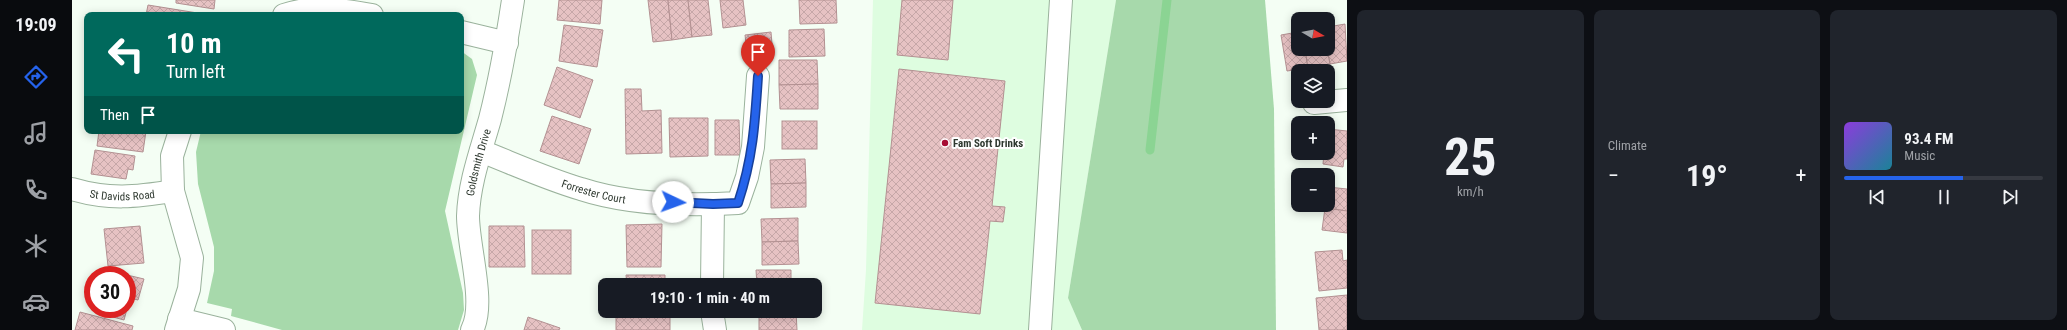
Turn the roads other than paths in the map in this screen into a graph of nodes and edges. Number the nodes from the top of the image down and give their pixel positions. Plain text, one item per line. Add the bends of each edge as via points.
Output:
1 (513, 0) edge
2 (1061, 0) edge
3 (282, 10) edge
4 (355, 12) edge
5 (464, 33) edge
6 (507, 43) junction
7 (758, 76) dead end
8 (1347, 100) edge
9 (1335, 101) edge
10 (179, 134) edge
11 (481, 151) junction
12 (72, 189) edge
13 (173, 191) junction
14 (713, 204) junction
15 (712, 278) edge
16 (713, 318) edge
17 (178, 325) edge
18 (224, 330) edge
19 (472, 330) edge
20 (715, 330) edge
21 (1040, 330) edge

1 - 6 street, Goldsmith Drive
2 - 21 street
3 - 4 street
5 - 6 street
6 - 11 street, Goldsmith Drive
7 - 14 street, Forrester Court via 753,147 738,203
8 - 9 street
10 - 13 street via 172,156
11 - 14 street, Forrester Court via 582,190 633,201
11 - 19 street, Goldsmith Drive via 470,192 468,216 477,307
12 - 13 street, St Davids Road via 106,196 134,198
13 - 17 street via 192,258 189,289
14 - 15 street
16 - 20 street
17 - 18 street

